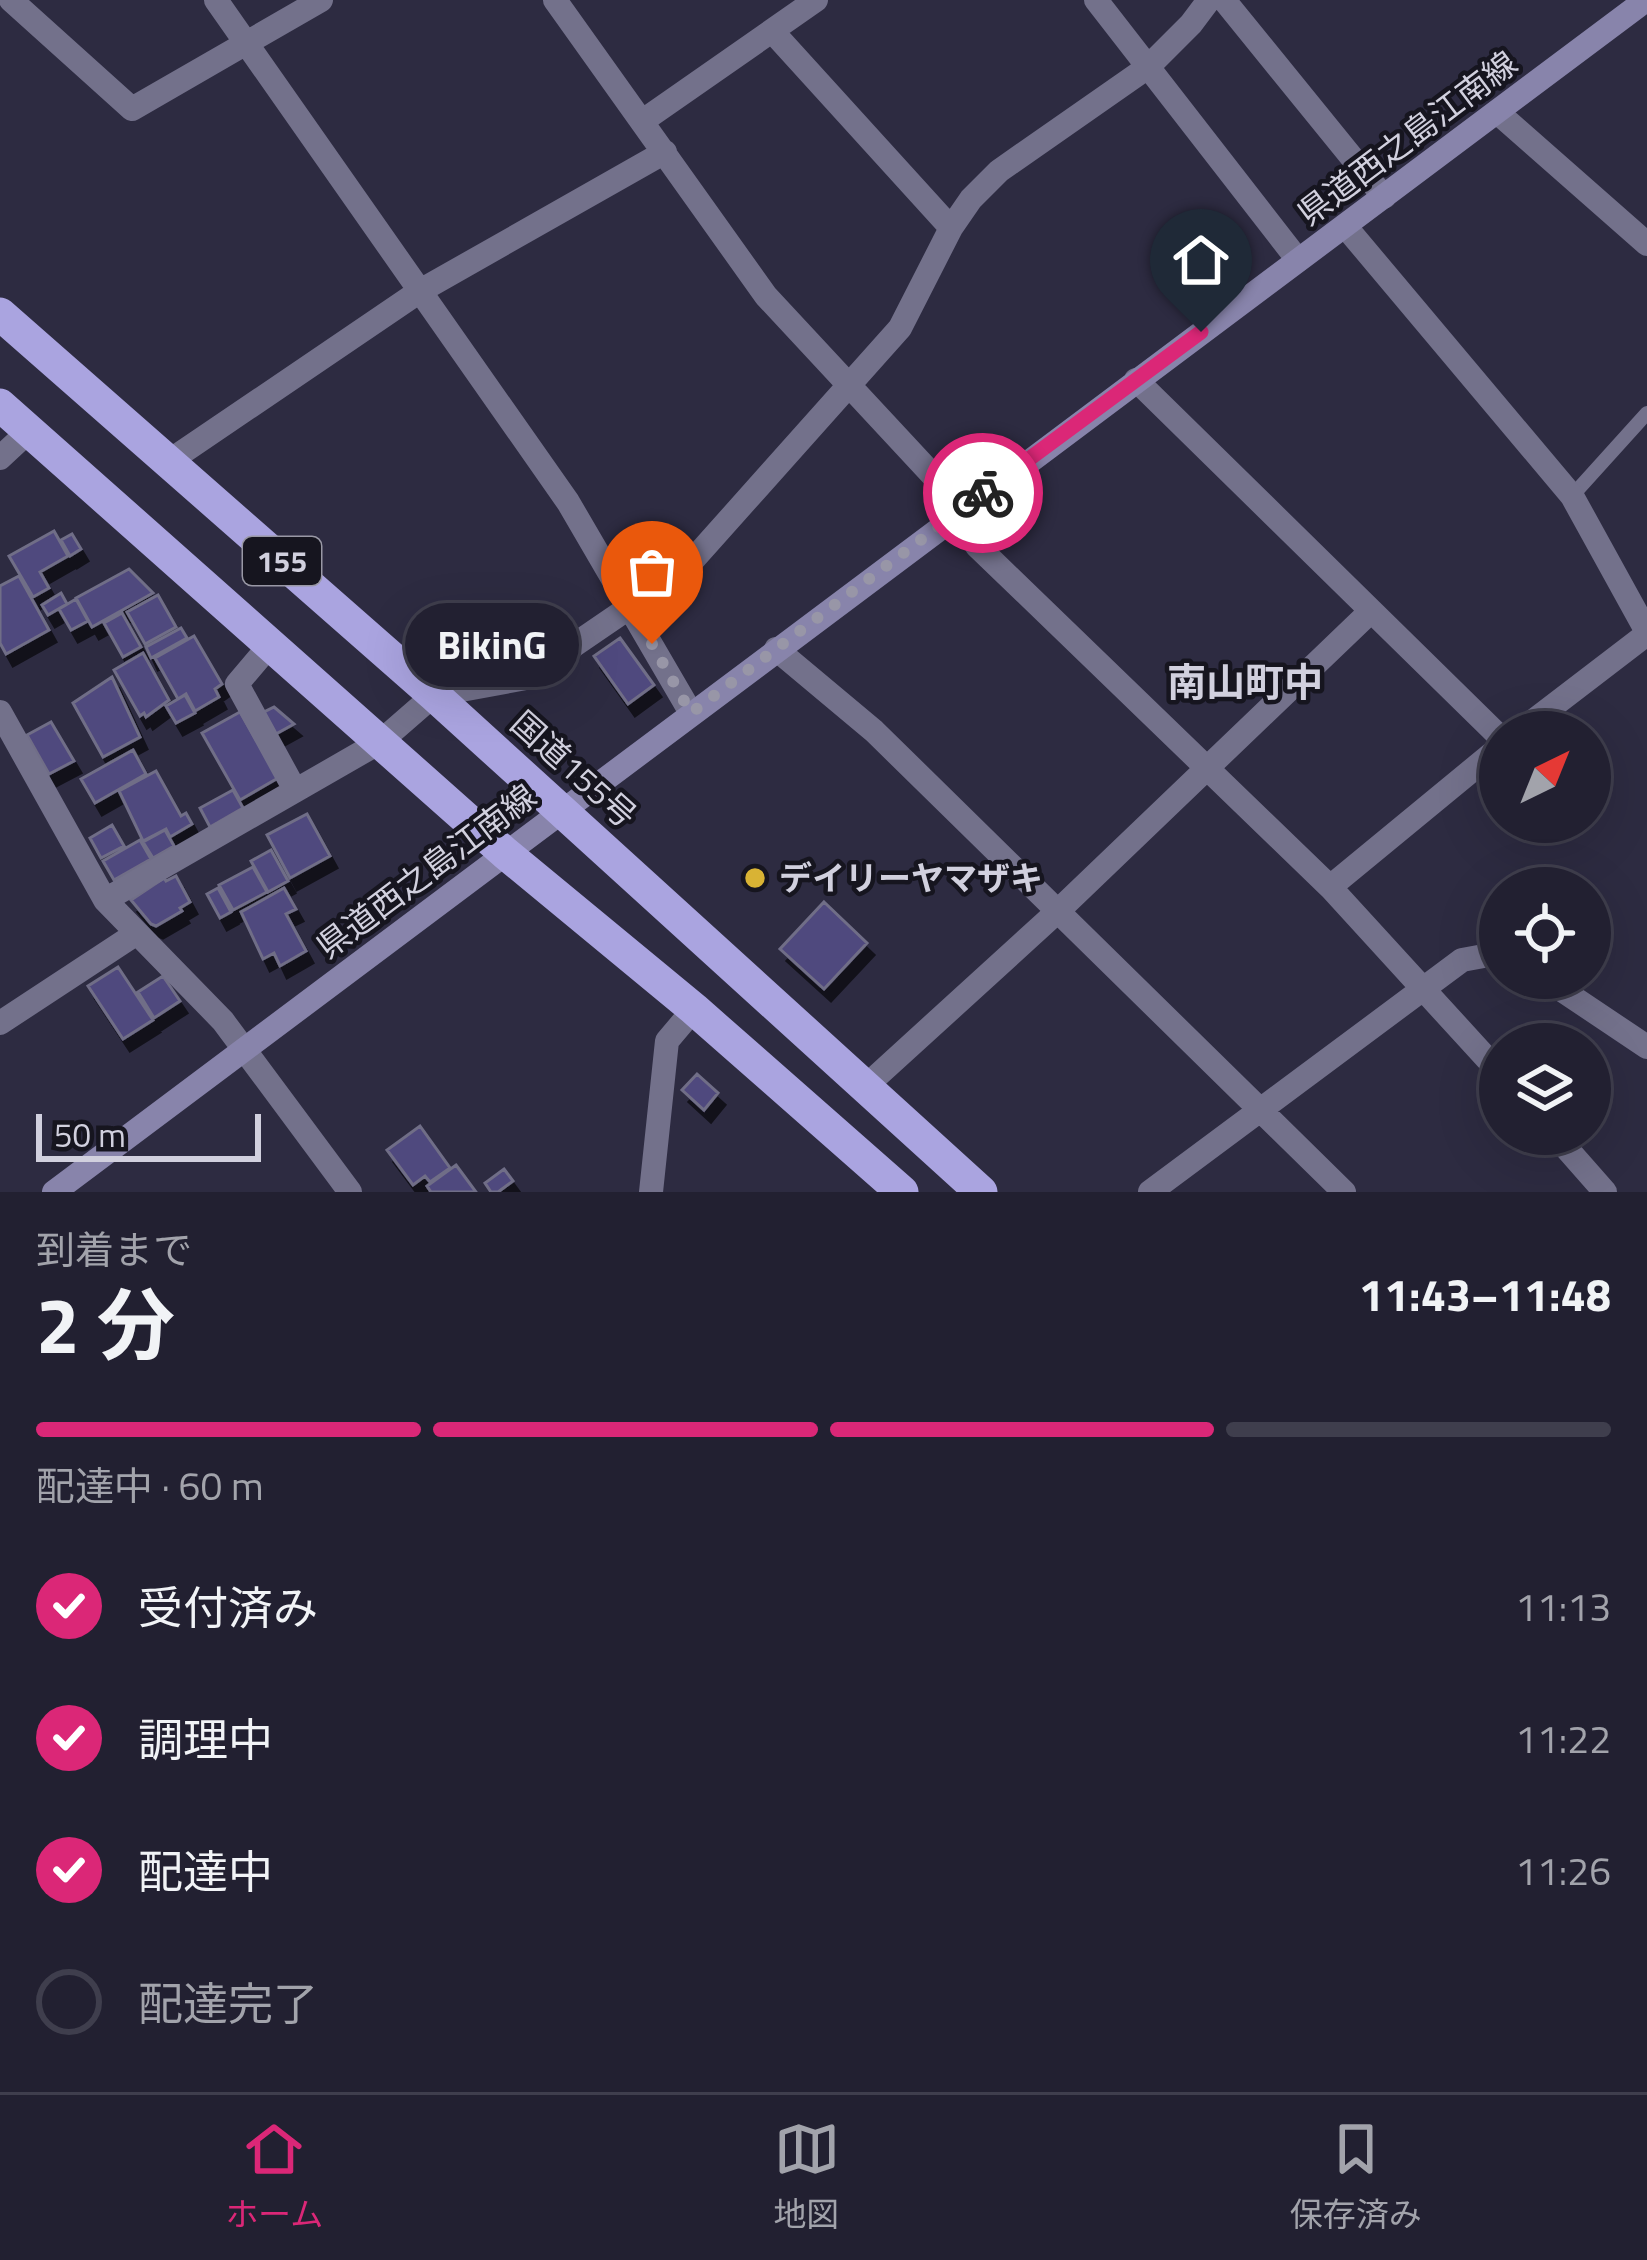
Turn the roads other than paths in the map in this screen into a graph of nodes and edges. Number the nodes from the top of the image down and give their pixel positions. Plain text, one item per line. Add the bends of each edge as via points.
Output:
1 (11, 0) edge
2 (216, 0) edge
3 (321, 0) edge
4 (555, 0) edge
5 (816, 0) edge
6 (1096, 0) edge
7 (1209, 0) edge
8 (1224, 0) edge
9 (1646, 0) edge
10 (772, 31) junction
11 (245, 41) junction
12 (1148, 67) junction
13 (1497, 112) junction
14 (644, 120) junction
15 (665, 152) junction
16 (1384, 197) junction
17 (1345, 226) junction
18 (951, 228) junction
19 (1647, 244) edge
20 (1298, 260) junction
21 (420, 291) junction
22 (0, 314) edge
23 (1136, 380) junction
24 (848, 385) junction
25 (0, 405) edge
26 (1647, 413) edge
27 (29, 430) junction
28 (0, 458) edge
29 (168, 461) junction
30 (1572, 496) junction
31 (957, 512) junction
32 (632, 609) junction
33 (1371, 611) junction
34 (1647, 633) edge
35 (270, 645) junction
36 (776, 649) junction
37 (434, 695) junction
38 (1546, 711) edge
39 (0, 712) edge
40 (691, 713) junction
41 (1479, 716) edge
42 (380, 742) junction
43 (9, 748) edge
44 (1479, 764) edge
45 (1204, 767) junction
46 (296, 790) junction
47 (562, 810) junction
48 (505, 853) junction
49 (1330, 887) junction
50 (105, 900) junction
51 (1058, 911) junction
52 (136, 933) junction
53 (1479, 957) edge
54 (1425, 988) junction
55 (1575, 999) edge
56 (694, 1009) junction
57 (0, 1023) edge
58 (1647, 1047) edge
59 (244, 1049) junction
60 (1479, 1049) edge
61 (866, 1086) junction
62 (1260, 1111) junction
63 (1572, 1155) edge
64 (54, 1192) edge
65 (350, 1192) edge
66 (652, 1192) edge
67 (902, 1192) edge
68 (981, 1192) edge
69 (1150, 1192) edge
70 (1344, 1192) edge
71 (1605, 1192) edge

1 - 11 street via 132,109
2 - 11 street
3 - 11 street
4 - 14 street
5 - 10 street
6 - 12 street
7 - 12 street
8 - 16 street
9 - 13 main road, 県道西之島江南線
10 - 14 street
10 - 18 street
11 - 21 street
12 - 18 street via 999,171
12 - 20 street
13 - 16 main road, 県道西之島江南線
13 - 19 street
14 - 15 street
15 - 21 street
15 - 24 street via 766,296
16 - 17 main road, 県道西之島江南線
17 - 20 main road, 県道西之島江南線
17 - 30 street
18 - 24 street via 900,328
20 - 23 main road, 県道西之島江南線
21 - 29 street
21 - 32 street via 568,502
22 - 29 highway, 国道155号 / 155
23 - 31 main road, 県道西之島江南線
23 - 33 street
24 - 31 street
24 - 32 street via 684,570
25 - 27 highway, 155
26 - 30 lane
27 - 28 street
27 - 35 highway, 155
29 - 37 highway, 国道155号 / 155
30 - 34 street
31 - 36 main road, 県道西之島江南線
31 - 45 street via 977,546
32 - 37 street via 526,678
32 - 40 street
33 - 41 street
33 - 45 street
34 - 38 street
35 - 42 highway, 155
35 - 46 street via 237,684
36 - 40 main road, 県道西之島江南線
36 - 51 street via 874,731
37 - 42 street
37 - 47 highway, 国道155号 / 155
39 - 43 street
40 - 47 main road, 県道西之島江南線
42 - 46 street
42 - 48 highway, 155
43 - 50 street
44 - 49 street
45 - 49 street
45 - 51 street
46 - 50 street
47 - 48 main road, 県道西之島江南線
47 - 61 highway, 国道155号 / 155
48 - 56 highway, 155
48 - 59 main road, 県道西之島江南線
49 - 54 street
50 - 52 street
51 - 61 street
51 - 62 street
52 - 57 street
52 - 59 street
53 - 54 street
54 - 60 street
54 - 62 street
55 - 58 street
56 - 66 street via 667,1041
56 - 67 highway, 155
59 - 64 main road, 県道西之島江南線
59 - 65 street
61 - 68 highway, 国道155号 / 155
62 - 69 street
62 - 70 street
63 - 71 street

